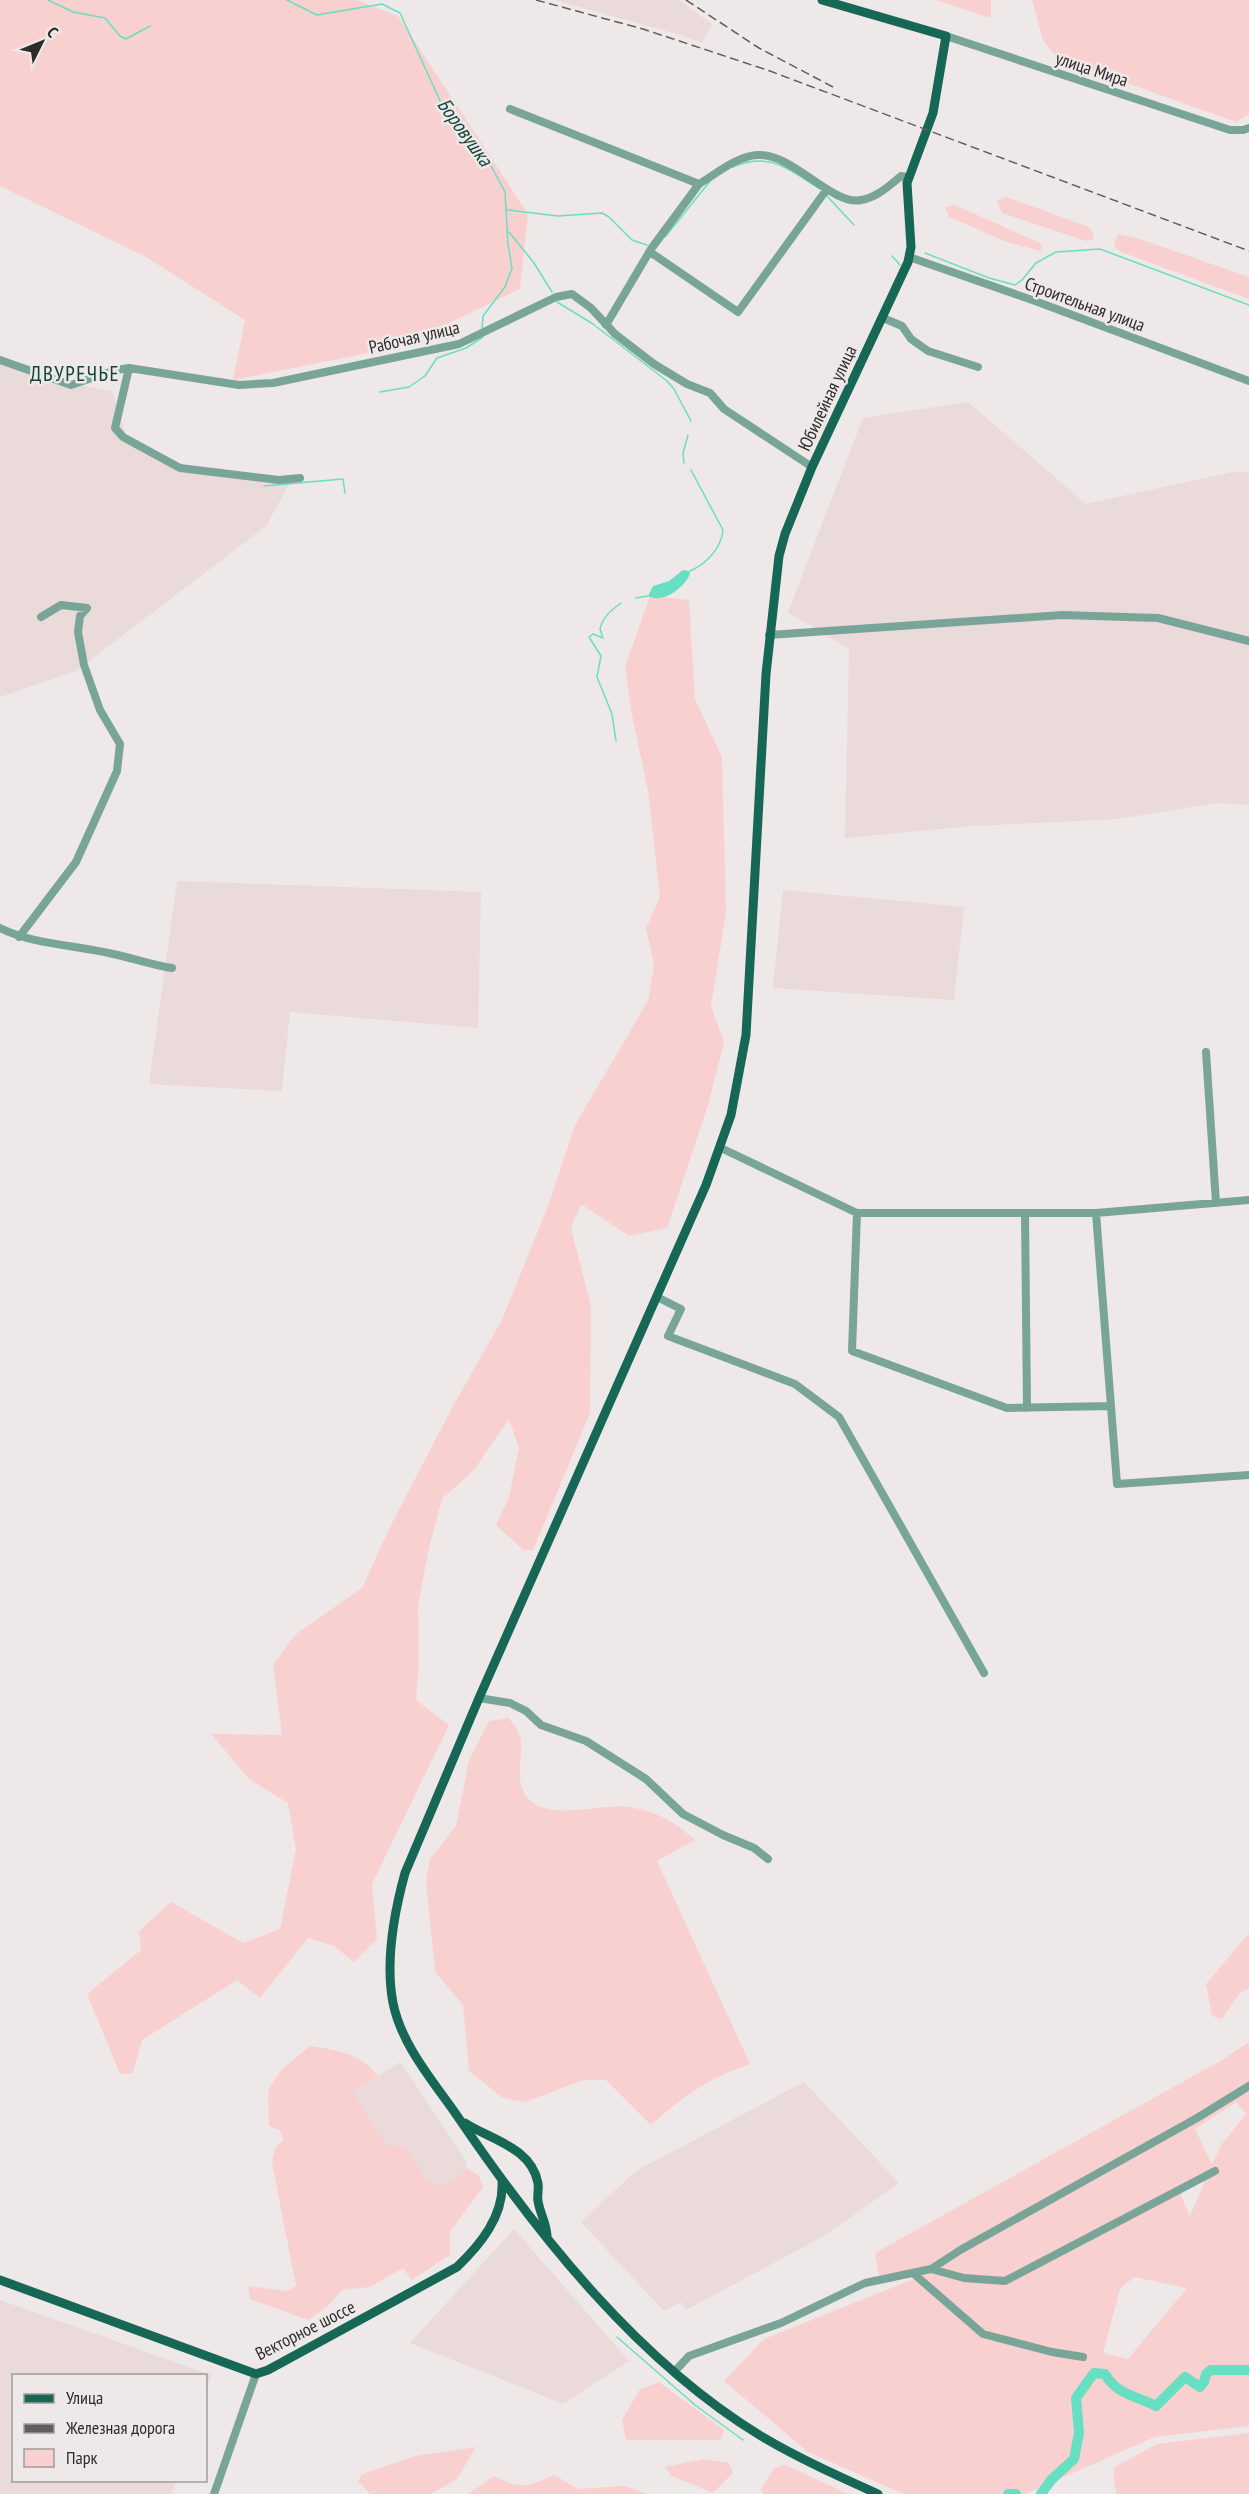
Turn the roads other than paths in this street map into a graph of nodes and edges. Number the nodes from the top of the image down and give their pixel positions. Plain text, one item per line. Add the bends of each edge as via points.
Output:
1 (822, 0) edge
2 (946, 36) junction
3 (510, 109) dead end
4 (1247, 131) edge
5 (908, 177) junction
6 (699, 184) junction
7 (827, 189) junction
8 (650, 252) junction
9 (909, 257) junction
10 (883, 318) junction
11 (606, 325) junction
12 (0, 360) edge
13 (978, 367) dead end
14 (129, 368) junction
15 (1249, 381) edge
16 (812, 467) junction
17 (300, 478) dead end
18 (41, 617) dead end
19 (769, 635) junction
20 (1249, 641) edge
21 (0, 928) edge
22 (19, 937) junction
23 (172, 968) dead end
24 (1206, 1052) dead end
25 (721, 1148) junction
26 (1249, 1200) edge
27 (1216, 1203) junction
28 (857, 1213) junction
29 (1025, 1213) junction
30 (1096, 1213) junction
31 (657, 1297) junction
32 (1111, 1406) junction
33 (1027, 1408) junction
34 (1249, 1475) edge
35 (984, 1673) dead end
36 (479, 1698) junction
37 (768, 1859) dead end
38 (1249, 2086) edge
39 (460, 2120) junction
40 (488, 2137) junction
41 (481, 2152) junction
42 (1215, 2171) dead end
43 (502, 2181) junction
44 (537, 2199) junction
45 (521, 2206) junction
46 (498, 2211) junction
47 (547, 2238) junction
48 (931, 2269) junction
49 (914, 2274) junction
50 (0, 2280) edge
51 (1083, 2356) dead end
52 (675, 2371) junction
53 (256, 2374) junction
54 (214, 2494) edge
55 (878, 2494) edge

1 - 2 main road
2 - 4 street, улица Мира via 1230,130
2 - 5 main road, Юбилейная улица via 933,113
3 - 6 street
5 - 7 street via 901,177 864,200 852,201
5 - 9 main road, Юбилейная улица
6 - 7 street via 738,160 758,155 783,161
6 - 8 street
7 - 8 street via 738,312
8 - 11 street
9 - 10 main road, Юбилейная улица
9 - 15 street, Строительная улица
10 - 13 street via 902,326 911,339 928,351
10 - 16 main road, Юбилейная улица
11 - 14 street, Рабочая улица via 579,298 565,294 459,344 273,383 239,385
11 - 16 street, Рабочая улица via 654,364 710,393 724,409
12 - 14 street, Рабочая улица via 71,385
14 - 17 street via 115,428 123,437 180,468 279,480
16 - 19 main road, Юбилейная улица via 779,556
18 - 22 street via 61,605 87,608 80,616 78,632 84,664 100,710 120,744 117,771 76,862
19 - 20 street via 1062,615 1158,618
19 - 25 main road, Юбилейная улица via 746,1035
21 - 22 street
22 - 23 street
24 - 27 street
25 - 28 street
25 - 31 main road, Юбилейная улица
26 - 27 street
27 - 30 street
28 - 29 street
28 - 33 street via 852,1351 1007,1408
29 - 30 street
29 - 33 street
30 - 32 street
31 - 35 street via 681,1309 668,1336 795,1384 839,1417
31 - 36 main road, Юбилейная улица
32 - 33 street
32 - 34 street via 1117,1484
36 - 37 street via 510,1703 541,1725 586,1741 646,1779 683,1814 754,1848
36 - 39 main road, Юбилейная улица via 405,1873 393,1928 391,1972 400,2024 418,2060
38 - 48 street
39 - 40 main road
39 - 41 main road, Юбилейная улица
40 - 41 main road via 482,2142
40 - 44 main road via 507,2144 524,2157 537,2180
41 - 43 main road, Юбилейная улица
42 - 48 street via 1005,2281 964,2278
43 - 45 main road, Юбилейная улица
43 - 46 main road, Векторное шоссе
44 - 45 main road via 529,2208
44 - 47 main road
45 - 46 main road via 506,2202
45 - 47 main road, Юбилейная улица
46 - 53 main road, Векторное шоссе via 480,2243 457,2267
47 - 52 main road, Юбилейная улица via 590,2288
48 - 49 street
49 - 51 street via 984,2334
49 - 52 street via 865,2283 781,2323 689,2356
50 - 53 main road, Векторное шоссе
52 - 55 main road, Юбилейная улица via 759,2435
53 - 54 street

